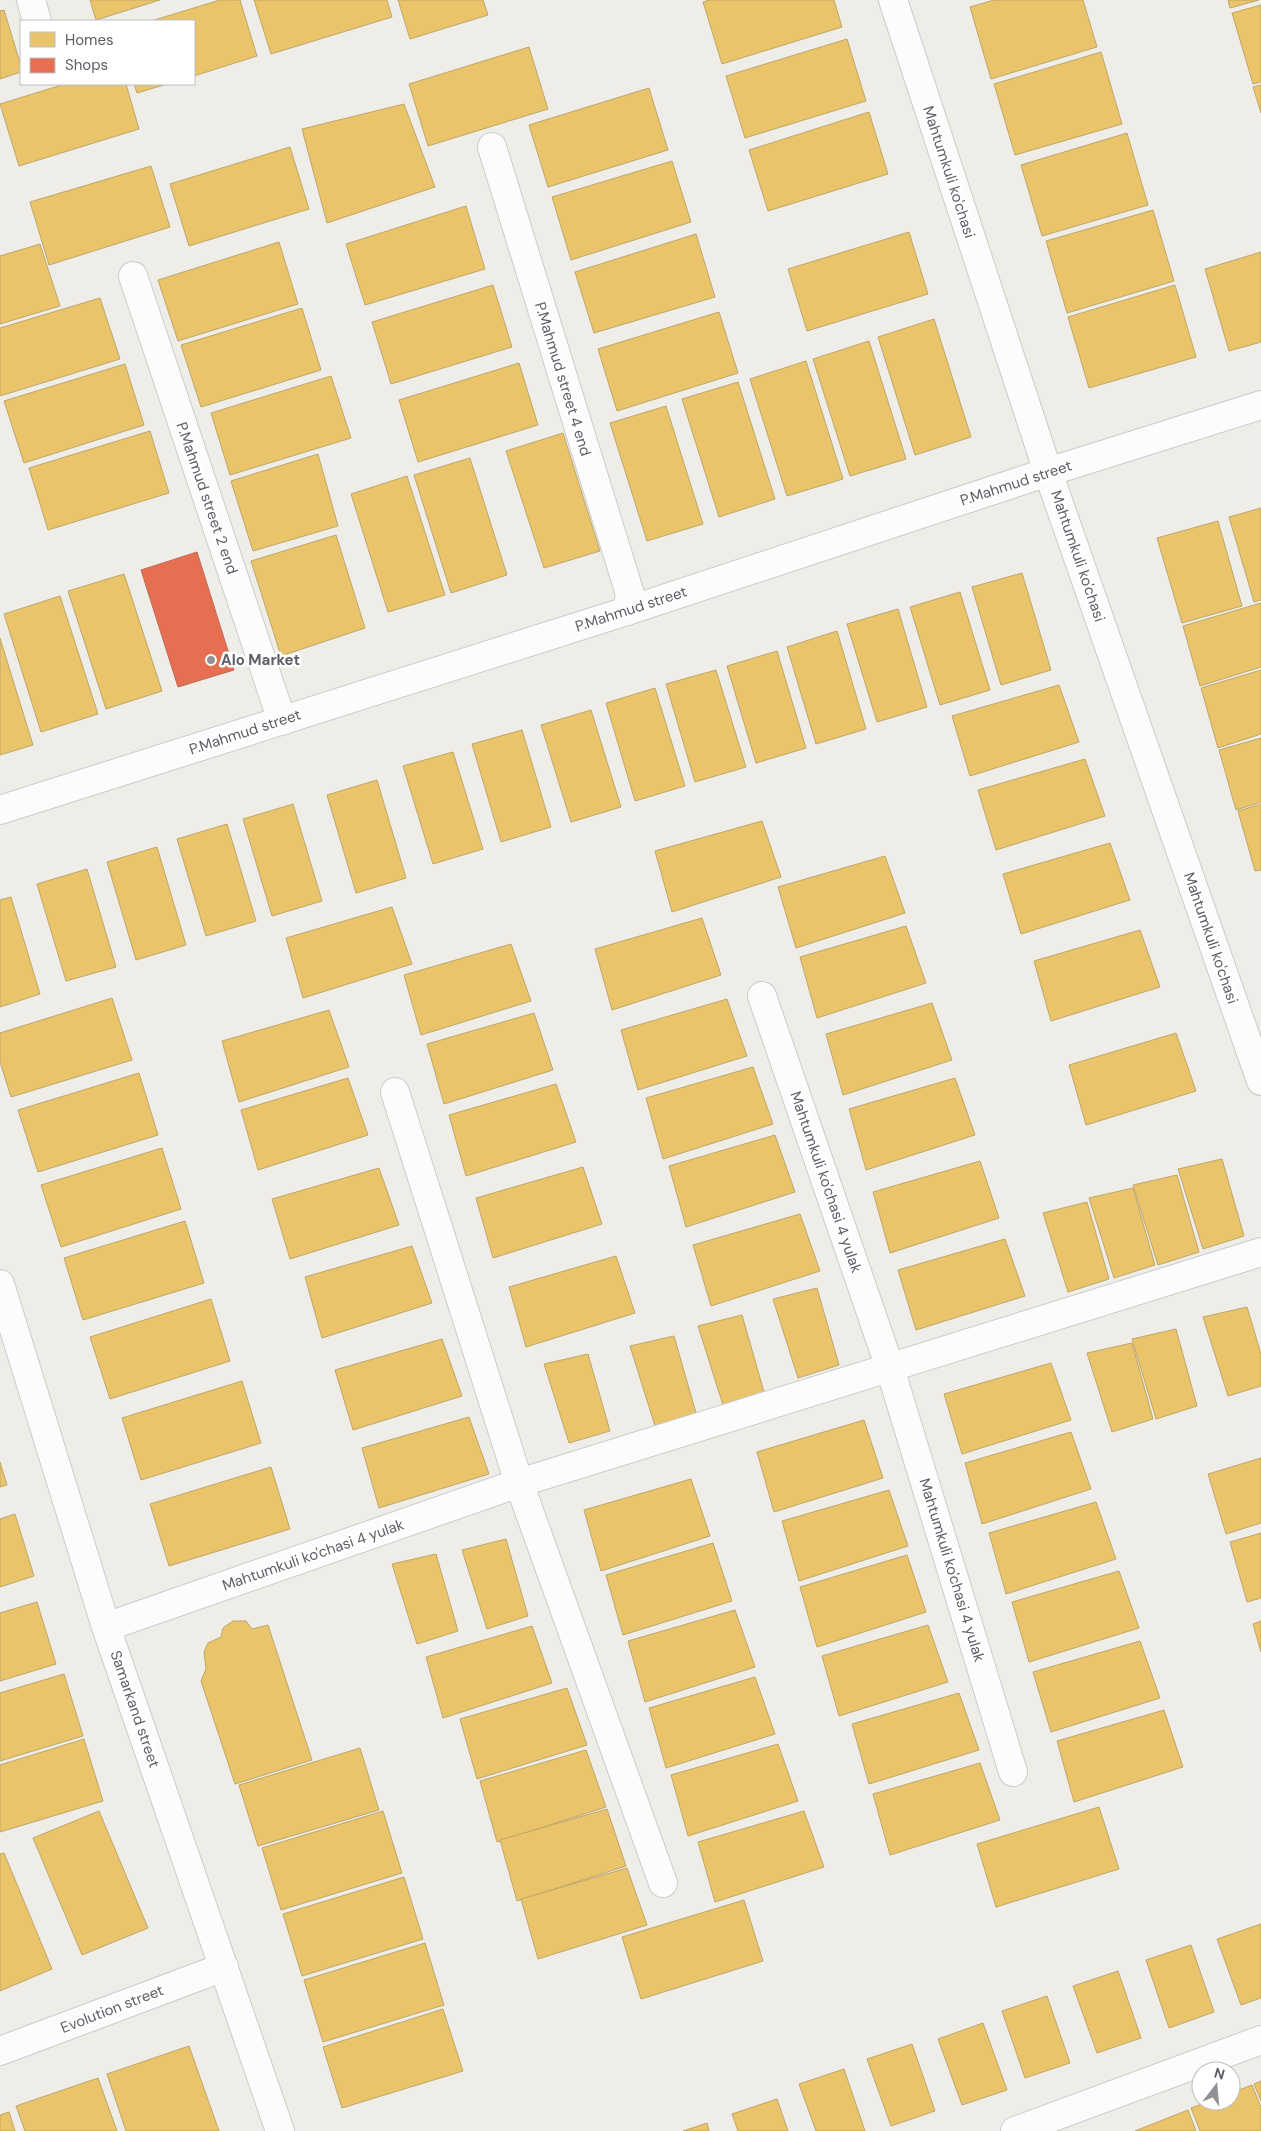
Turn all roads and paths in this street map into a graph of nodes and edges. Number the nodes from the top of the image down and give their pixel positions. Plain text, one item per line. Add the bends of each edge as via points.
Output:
1 (31, 0) edge
2 (893, 0) edge
3 (37, 20) edge
4 (492, 147) dead end
5 (133, 276) dead end
6 (1261, 405) edge
7 (1048, 472) junction
8 (627, 611) junction
9 (282, 721) junction
10 (0, 810) edge
11 (762, 996) dead end
12 (1261, 1081) edge
13 (395, 1092) dead end
14 (1261, 1252) edge
15 (0, 1284) edge
16 (890, 1368) junction
17 (519, 1484) junction
18 (106, 1627) junction
19 (1013, 1772) dead end
20 (663, 1883) dead end
21 (224, 1967) junction
22 (1261, 2040) edge
23 (0, 2051) edge
24 (280, 2131) edge
25 (1016, 2131) edge

1 - 3 street
2 - 7 street, Mahtumkuli ko'chasi
4 - 8 street, P.Mahmud street 4 end via 630,594
5 - 9 street, P.Mahmud street 2 end
6 - 7 street, P.Mahmud street
7 - 8 street, P.Mahmud street
7 - 12 street, Mahtumkuli ko'chasi
8 - 9 street, P.Mahmud street
9 - 10 street, P.Mahmud street
11 - 16 street, Mahtumkuli ko'chasi 4 yulak
13 - 17 street
14 - 16 street, Mahtumkuli ko'chasi 4 yulak
15 - 18 street, Samarkand street
16 - 17 street, Mahtumkuli ko'chasi 4 yulak
16 - 19 street, Mahtumkuli ko'chasi 4 yulak
17 - 18 street, Mahtumkuli ko'chasi 4 yulak
17 - 20 street
18 - 21 street, Samarkand street
21 - 23 street, Evolution street
21 - 24 street, Samarkand street
22 - 25 street

